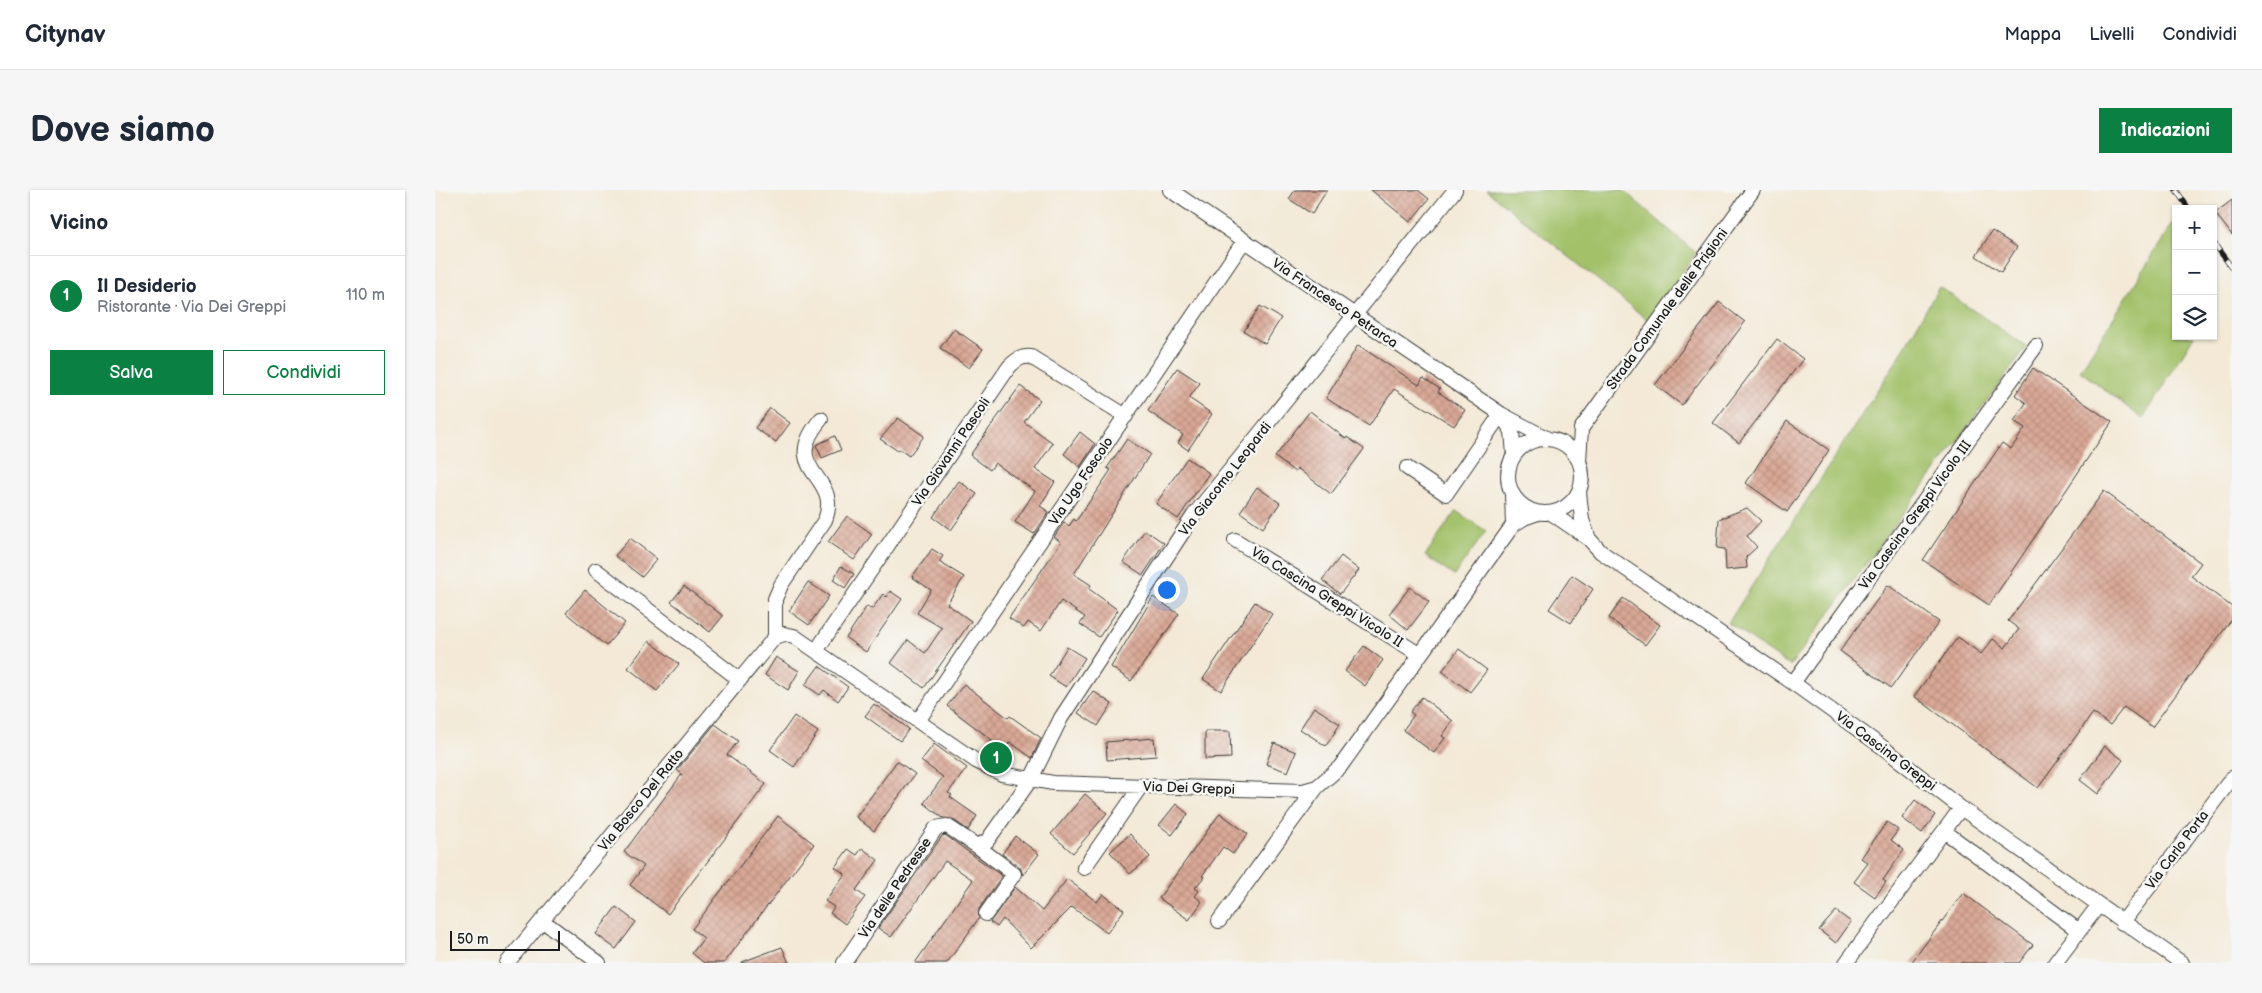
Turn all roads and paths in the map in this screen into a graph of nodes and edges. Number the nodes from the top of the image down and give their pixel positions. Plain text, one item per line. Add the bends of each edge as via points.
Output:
1 (1170, 190) edge
2 (1455, 190) edge
3 (1753, 190) edge
4 (1244, 241) junction
5 (1355, 316) junction
6 (2036, 346) dead end
7 (1501, 414) junction
8 (1126, 416) junction
9 (821, 418) dead end
10 (1581, 429) junction
11 (1550, 440) junction
12 (1514, 455) junction
13 (1579, 461) junction
14 (1407, 468) dead end
15 (1579, 492) junction
16 (1512, 494) junction
17 (1544, 513) junction
18 (1513, 525) junction
19 (1589, 539) junction
20 (1235, 540) dead end
21 (596, 570) dead end
22 (775, 637) junction
23 (816, 651) junction
24 (1419, 654) junction
25 (740, 680) junction
26 (1793, 683) junction
27 (918, 721) junction
28 (2232, 778) edge
29 (1031, 779) junction
30 (1141, 786) junction
31 (1317, 787) junction
32 (1961, 808) junction
33 (1944, 831) junction
34 (977, 846) junction
35 (1084, 868) dead end
36 (2098, 906) junction
37 (986, 914) dead end
38 (543, 921) junction
39 (1219, 921) dead end
40 (2122, 923) junction
41 (2079, 931) junction
42 (507, 963) edge
43 (599, 963) edge
44 (845, 963) edge
45 (1846, 963) edge
46 (2055, 963) edge
47 (2182, 963) edge

1 - 4 street, Via Francesco Petrarca
2 - 5 street, Via Giacomo Leopardi
3 - 10 street, Strada Comunale delle Prigioni
4 - 5 street, Via Francesco Petrarca
4 - 8 street, Via Ugo Foscolo
5 - 7 street, Via Francesco Petrarca
5 - 29 street, Via Giacomo Leopardi via 1194,515 1061,718
6 - 26 street, Via Cascina Greppi Vicolo III
7 - 11 street, Via Francesco Petrarca
7 - 12 street, Via Francesco Petrarca via 1512,431
7 - 14 street via 1446,494
8 - 23 street, Via Giovanni Pascoli via 1031,357 1023,356 1016,361
8 - 27 street, Via Ugo Foscolo
9 - 22 street via 811,431 805,460 828,493 829,509 775,599
10 - 11 street
10 - 13 street
11 - 12 street via 1535,440
11 - 13 street via 1571,450
12 - 16 street via 1507,473
13 - 15 street via 1582,470
15 - 17 street via 1563,509
15 - 19 street
16 - 17 street via 1527,509
16 - 18 street
17 - 18 street via 1524,518
17 - 19 street, Via Cascina Greppi
18 - 24 street
19 - 26 street, Via Cascina Greppi via 1601,552
20 - 24 street, Via Cascina Greppi Vicolo II
21 - 25 street
22 - 23 street, Via Dei Greppi via 784,634 794,636
22 - 25 street, Via Bosco Del Ratto
23 - 27 street, Via Dei Greppi
24 - 31 street via 1340,767
25 - 38 street, Via Bosco Del Ratto
26 - 32 street, Via Cascina Greppi
27 - 29 street, Via Dei Greppi via 991,770
28 - 40 street, Via Carlo Porta
29 - 30 street, Via Dei Greppi via 1053,783
29 - 34 street via 987,841
30 - 31 street, Via Dei Greppi via 1288,792
30 - 35 street
31 - 39 street
32 - 33 street
32 - 36 street, Via Cascina Greppi
33 - 41 street
33 - 45 street
34 - 37 street, Via delle Pedresse via 1014,874
34 - 44 street, Via delle Pedresse via 947,826 936,828
36 - 40 street, Via Cascina Greppi
36 - 41 street
38 - 42 street, Via Bosco Del Ratto
38 - 43 street
40 - 47 street, Via Cascina Greppi
41 - 46 street

